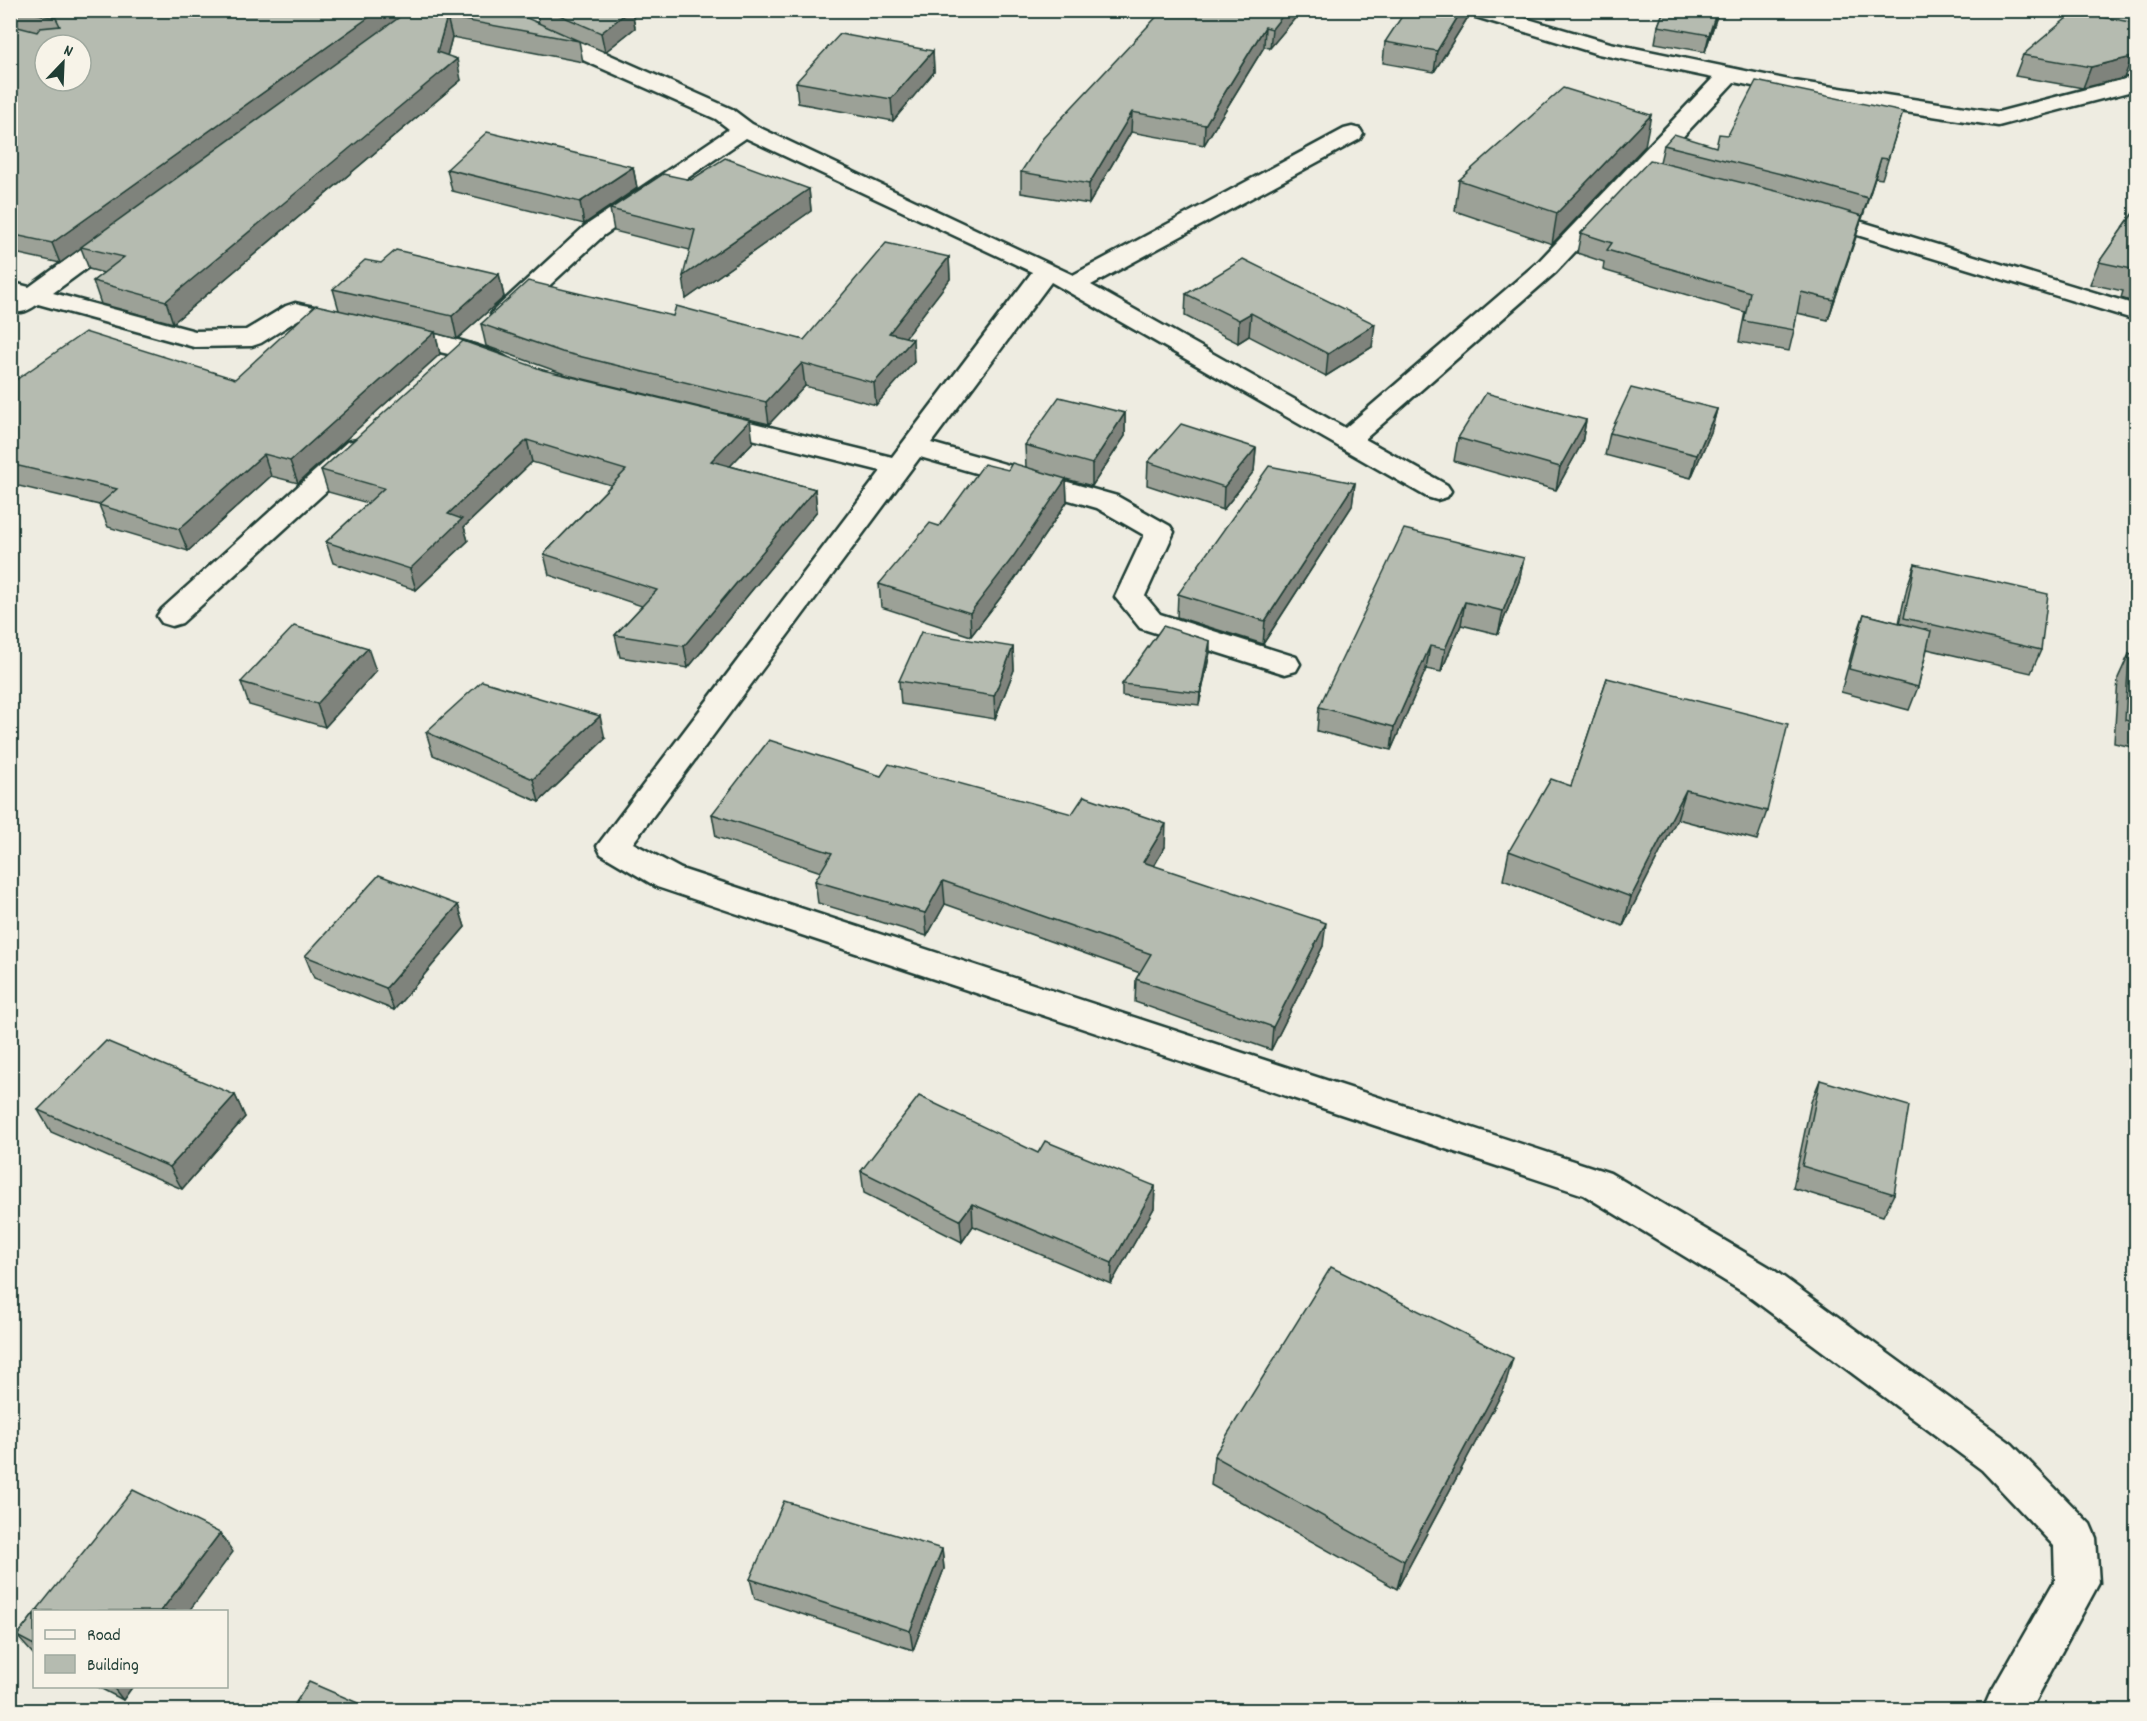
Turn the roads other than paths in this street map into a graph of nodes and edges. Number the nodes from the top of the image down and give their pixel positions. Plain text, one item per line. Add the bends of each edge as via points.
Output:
1 (542, 10) edge
2 (1473, 10) edge
3 (1729, 74) junction
4 (2136, 83) edge
5 (744, 129) junction
6 (1352, 135) dead end
7 (1791, 207) edge
8 (138, 218) edge
9 (1060, 277) junction
10 (21, 292) edge
11 (10, 313) edge
12 (2136, 313) edge
13 (471, 344) junction
14 (516, 368) edge
15 (682, 414) edge
16 (379, 428) edge
17 (1347, 440) junction
18 (906, 457) junction
19 (1437, 491) dead end
20 (172, 616) dead end
21 (1285, 664) dead end
22 (2006, 1710) edge

1 - 5 street via 518,27 536,30 724,114
2 - 3 street via 1606,49
3 - 4 street via 1794,88 1998,119
3 - 17 street via 1651,172
5 - 9 street
5 - 13 street via 594,231
6 - 9 street
7 - 12 street
8 - 10 street
9 - 17 street
9 - 18 street
10 - 11 street
10 - 13 street via 194,339 252,338 296,311
13 - 14 street
15 - 18 street
16 - 20 street
17 - 19 street
18 - 21 street via 1107,502 1160,532 1130,597 1150,621
18 - 22 street via 613,846 669,878 1597,1184 1757,1280 1997,1457 2076,1538 2077,1583

